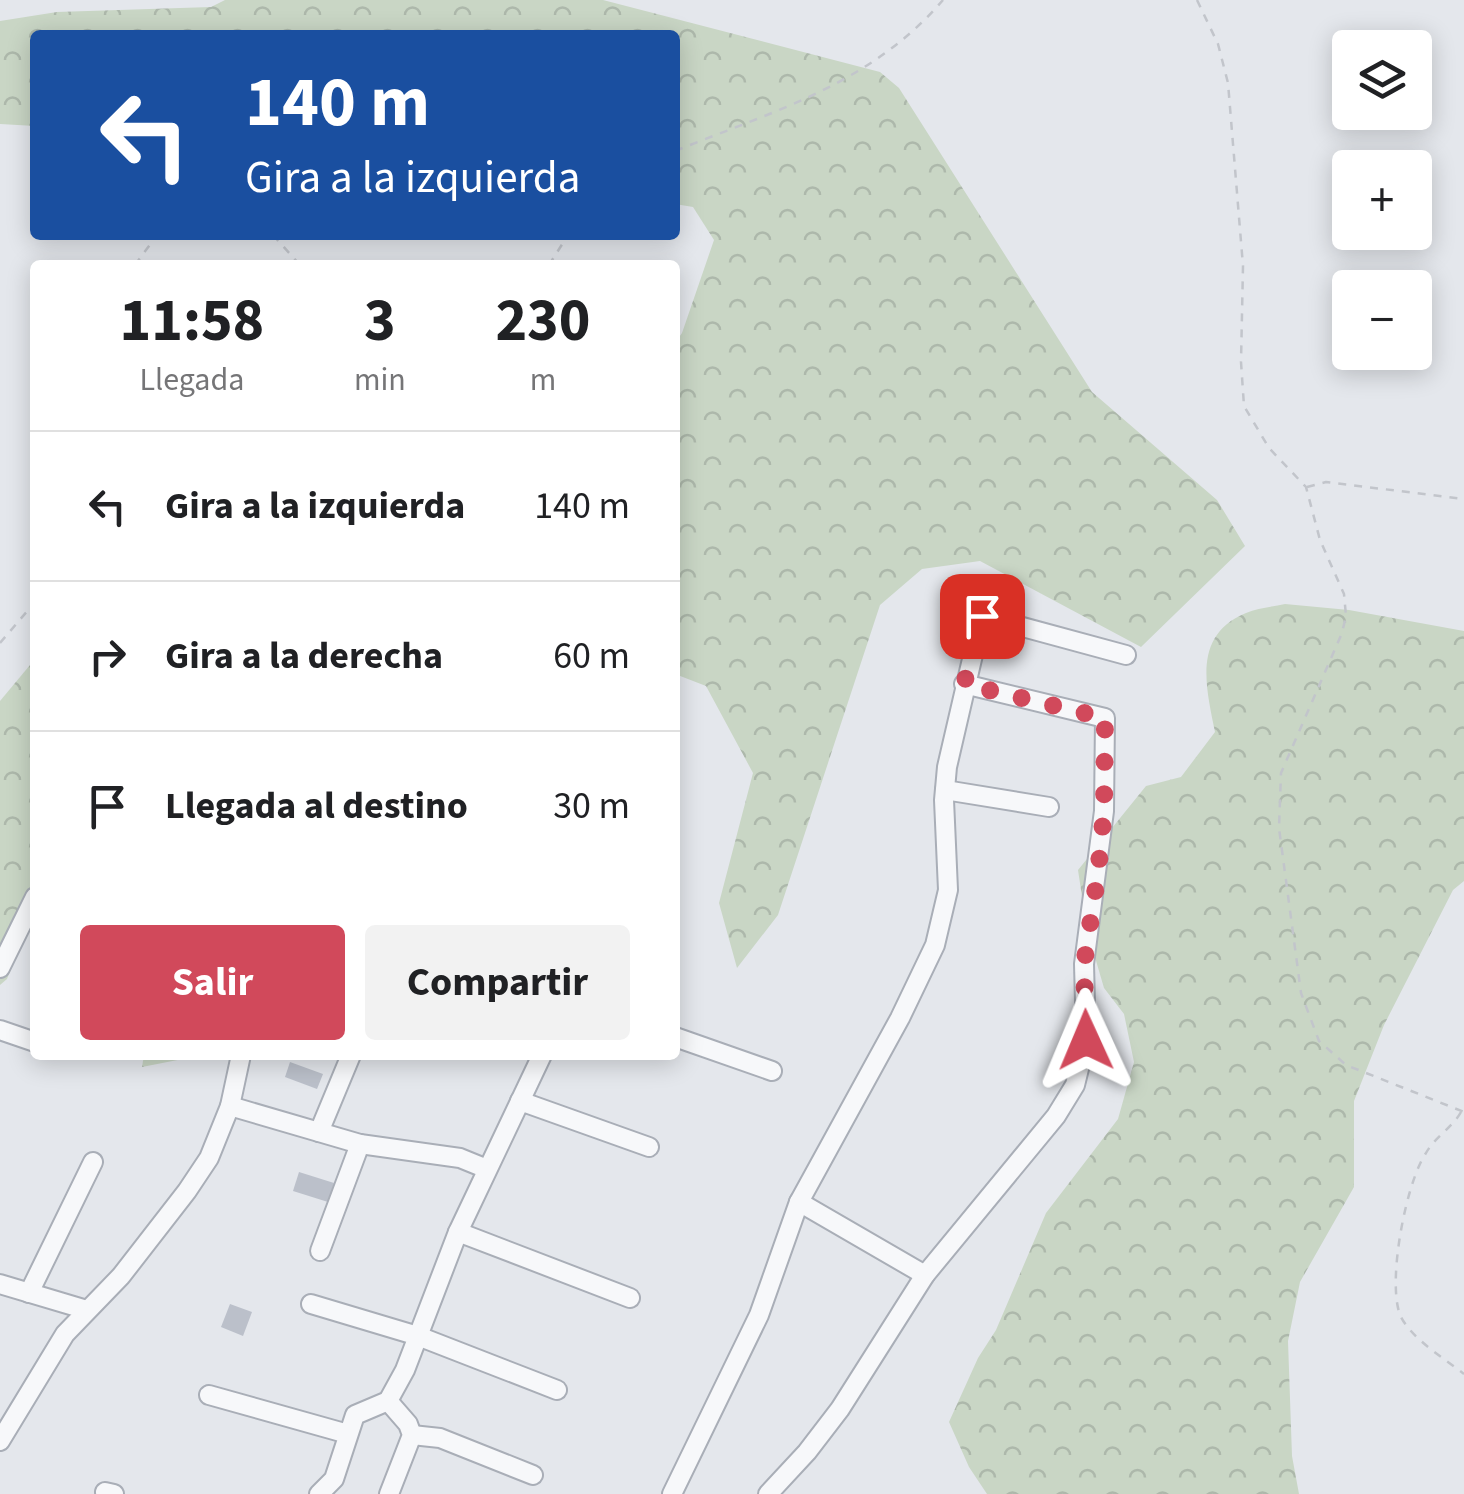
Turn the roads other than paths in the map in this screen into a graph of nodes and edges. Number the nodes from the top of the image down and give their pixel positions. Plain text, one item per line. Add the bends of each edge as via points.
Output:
1 (1126, 655) dead end
2 (964, 684) junction
3 (945, 790) junction
4 (1049, 807) dead end
5 (30, 907) edge
6 (0, 968) edge
7 (0, 1030) edge
8 (680, 1039) edge
9 (30, 1040) edge
10 (241, 1060) edge
11 (349, 1060) edge
12 (540, 1060) edge
13 (772, 1071) dead end
14 (520, 1101) junction
15 (230, 1106) junction
16 (319, 1132) junction
17 (360, 1144) junction
18 (649, 1147) dead end
19 (93, 1162) dead end
20 (487, 1169) junction
21 (798, 1202) junction
22 (458, 1232) junction
23 (320, 1251) dead end
24 (924, 1275) junction
25 (0, 1284) edge
26 (29, 1293) junction
27 (630, 1298) dead end
28 (312, 1304) dead end
29 (87, 1310) junction
30 (418, 1336) junction
31 (557, 1390) dead end
32 (209, 1395) dead end
33 (388, 1401) junction
34 (348, 1434) junction
35 (412, 1434) junction
36 (0, 1442) edge
37 (533, 1475) dead end
38 (319, 1494) edge
39 (389, 1494) edge
40 (672, 1494) edge
41 (768, 1494) edge

1 - 2 street via 982,616
2 - 3 street
2 - 24 street via 1105,718 1104,811 1084,964 1086,1040 1074,1085 1056,1116
3 - 4 street
3 - 21 street via 948,890 936,945
5 - 6 street
7 - 9 street
8 - 13 street
10 - 15 street
11 - 16 street
12 - 14 street
14 - 18 street
14 - 20 street
15 - 16 street
15 - 29 street via 187,1191
16 - 17 street
17 - 20 street via 460,1158
17 - 23 street
19 - 26 street
20 - 22 street
21 - 24 street
21 - 40 street via 760,1315
22 - 27 street
22 - 30 street
24 - 41 street via 840,1410
25 - 26 street
26 - 29 street
28 - 30 street
29 - 36 street via 43,1366
30 - 31 street
30 - 33 street
32 - 34 street
33 - 34 street via 355,1416
33 - 35 street
34 - 38 street via 334,1479
35 - 37 street via 440,1438
35 - 39 street

